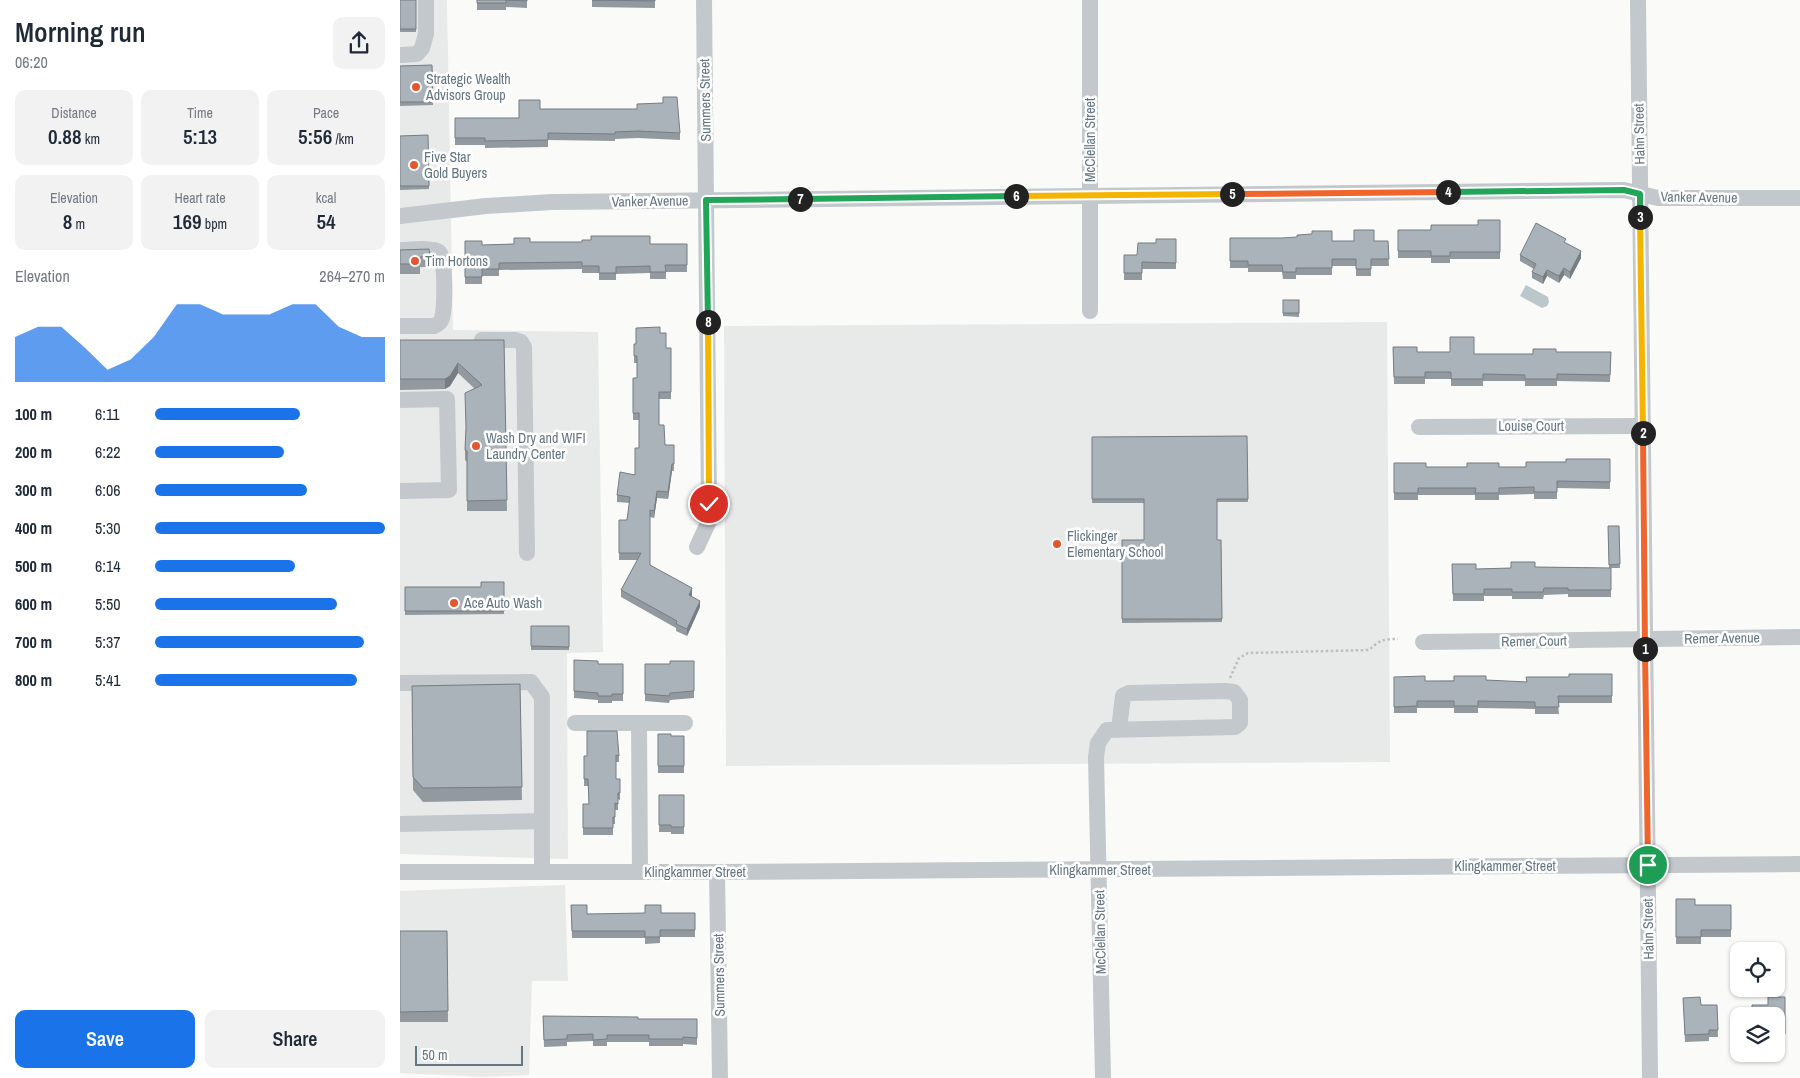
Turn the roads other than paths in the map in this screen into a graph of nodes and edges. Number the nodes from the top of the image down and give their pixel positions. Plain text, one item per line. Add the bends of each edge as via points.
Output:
1 (426, 0) edge
2 (704, 0) edge
3 (1090, 0) edge
4 (1638, 0) edge
5 (400, 54) edge
6 (1640, 194) junction
7 (1090, 195) junction
8 (1800, 198) edge
9 (706, 200) junction
10 (400, 216) edge
11 (400, 250) edge
12 (1090, 311) dead end
13 (400, 326) edge
14 (400, 340) edge
15 (438, 340) edge
16 (467, 340) edge
17 (400, 400) edge
18 (1642, 426) junction
19 (1419, 427) dead end
20 (400, 491) edge
21 (697, 547) dead end
22 (527, 552) dead end
23 (1800, 637) edge
24 (1645, 640) junction
25 (1422, 642) dead end
26 (400, 683) edge
27 (575, 723) dead end
28 (685, 723) dead end
29 (639, 724) junction
30 (1120, 729) junction
31 (542, 821) junction
32 (400, 824) edge
33 (1800, 864) edge
34 (1648, 865) junction
35 (1099, 870) junction
36 (400, 872) edge
37 (542, 872) junction
38 (640, 872) junction
39 (717, 872) junction
40 (720, 1078) edge
41 (1103, 1078) edge
42 (1650, 1078) edge

1 - 5 street via 425,42 417,54
2 - 9 street, Summers Street
3 - 7 street, McClellan Street
4 - 6 street, Hahn Street
6 - 7 street, Vanker Avenue via 1624,190
6 - 8 street, Vanker Avenue via 1658,198
6 - 18 street, Hahn Street
7 - 9 street, Vanker Avenue
7 - 12 street, McClellan Street
9 - 10 street, Vanker Avenue via 552,202
9 - 21 street, Summers Street via 709,521
11 - 13 street via 435,250 441,254 444,310 440,323 434,326
14 - 15 street
16 - 22 street via 515,340 524,347
17 - 20 street via 447,400 449,490
18 - 19 street, Louise Court
18 - 24 street, Hahn Street
23 - 24 street, Remer Avenue
24 - 25 street, Remer Court
24 - 34 street, Hahn Street
26 - 31 street via 531,682 542,697
27 - 29 street
28 - 29 street
29 - 38 street
30 - 30 street via 1123,696 1128,693 1225,691 1234,692 1240,700 1240,723 1235,727
30 - 35 street, McClellan Street via 1107,730 1098,743
31 - 32 street
31 - 37 street
33 - 34 street, Klingkammer Street
34 - 35 street, Klingkammer Street
34 - 42 street, Hahn Street
35 - 39 street, Klingkammer Street
35 - 41 street, McClellan Street
36 - 37 street, Klingkammer Street
37 - 38 street, Klingkammer Street
38 - 39 street, Klingkammer Street
39 - 40 street, Summers Street

